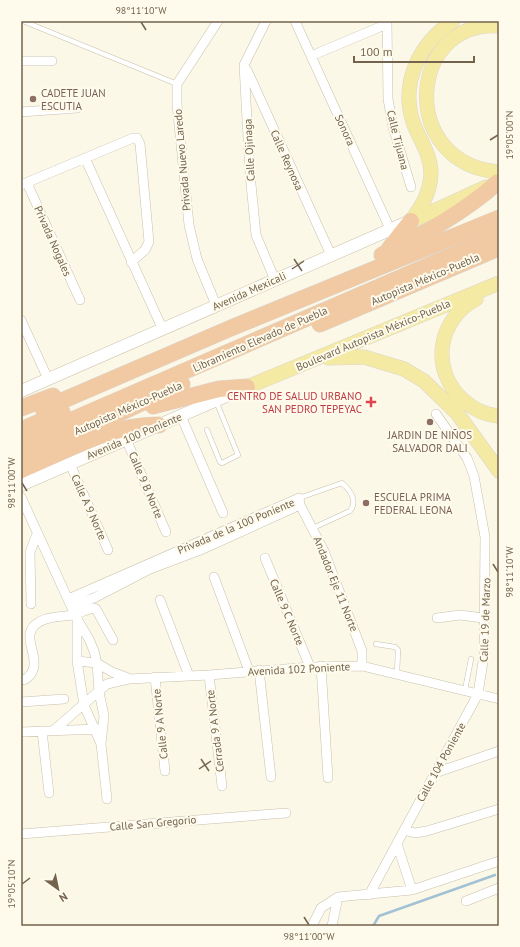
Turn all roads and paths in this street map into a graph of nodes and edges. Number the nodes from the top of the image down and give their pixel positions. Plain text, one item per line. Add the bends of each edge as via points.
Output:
1 (23, 21) edge
2 (218, 21) edge
3 (266, 21) edge
4 (295, 21) edge
5 (453, 21) edge
6 (387, 23) edge
7 (499, 26) edge
8 (311, 56) junction
9 (21, 61) edge
10 (52, 61) dead end
11 (244, 65) junction
12 (178, 84) junction
13 (77, 108) dead end
14 (21, 112) edge
15 (85, 158) junction
16 (499, 172) edge
17 (499, 182) edge
18 (24, 184) edge
19 (411, 187) dead end
20 (499, 218) edge
21 (411, 221) junction
22 (499, 224) edge
23 (394, 233) junction
24 (499, 235) edge
25 (499, 248) edge
26 (386, 254) junction
27 (331, 255) junction
28 (131, 262) junction
29 (275, 280) junction
30 (499, 282) edge
31 (499, 286) edge
32 (80, 300) dead end
33 (216, 305) junction
34 (21, 320) edge
35 (231, 328) junction
36 (163, 330) junction
37 (185, 348) junction
38 (319, 358) junction
39 (48, 379) junction
40 (247, 388) junction
41 (21, 391) edge
42 (216, 401) junction
43 (21, 408) edge
44 (436, 414) dead end
45 (181, 416) junction
46 (499, 416) edge
47 (21, 418) edge
48 (109, 418) junction
49 (159, 425) junction
50 (21, 430) edge
51 (207, 430) dead end
52 (126, 439) junction
53 (21, 442) edge
54 (21, 454) edge
55 (70, 464) junction
56 (21, 470) edge
57 (499, 471) edge
58 (21, 485) edge
59 (21, 497) edge
60 (300, 502) junction
61 (223, 513) dead end
62 (313, 528) junction
63 (166, 532) dead end
64 (37, 534) junction
65 (108, 550) dead end
66 (265, 558) dead end
67 (214, 577) dead end
68 (160, 600) dead end
69 (31, 604) dead end
70 (73, 610) junction
71 (437, 618) dead end
72 (483, 618) junction
73 (113, 640) dead end
74 (376, 644) dead end
75 (471, 659) dead end
76 (77, 661) junction
77 (97, 663) junction
78 (310, 666) junction
79 (321, 666) junction
80 (362, 666) junction
81 (259, 670) junction
82 (248, 671) junction
83 (397, 674) junction
84 (209, 675) junction
85 (189, 676) junction
86 (155, 677) junction
87 (129, 679) junction
88 (21, 680) edge
89 (464, 690) junction
90 (99, 692) junction
91 (478, 694) junction
92 (497, 696) edge
93 (64, 699) dead end
94 (21, 702) edge
95 (84, 705) junction
96 (99, 729) junction
97 (54, 730) junction
98 (42, 731) junction
99 (21, 732) edge
100 (499, 751) edge
101 (165, 771) dead end
102 (435, 773) junction
103 (271, 777) dead end
104 (328, 778) dead end
105 (222, 786) dead end
106 (49, 793) dead end
107 (107, 799) dead end
108 (499, 809) edge
109 (286, 813) dead end
110 (404, 830) junction
111 (21, 834) edge
112 (397, 844) junction
113 (499, 861) edge
114 (499, 888) edge
115 (412, 890) junction
116 (369, 894) junction
117 (338, 897) junction
118 (466, 901) dead end
119 (312, 926) edge
120 (332, 926) edge

1 - 12 lane
2 - 12 street, Privada Nuevo Laredo
3 - 11 street, Calle Ojinaga
4 - 8 street, Sonora
5 - 21 main road via 428,43 420,54 412,74 411,110 428,156 431,172 426,198
6 - 8 street
6 - 19 street, Calle Tijuana via 389,106
7 - 16 main road via 476,28 461,34 448,44 432,68 426,98 431,126 445,147 467,165
8 - 23 street, Sonora
9 - 10 street
11 - 27 street, Calle Reynosa
11 - 29 street, Calle Ojinaga via 256,235
12 - 33 street, Privada Nuevo Laredo via 177,104 188,225 197,259
13 - 14 street
15 - 18 street
15 - 28 street
15 - 28 street via 133,138 137,138 140,144 149,242
17 - 21 main road
17 - 26 highway via 453,217
18 - 32 street, Privada Nogales
20 - 35 highway
21 - 23 highway
22 - 50 highway, Libramiento Elevado de Puebla
23 - 26 highway
23 - 27 street, Avenida Mexicali
24 - 53 highway, Libramiento Elevado de Puebla
25 - 48 highway, Autopista México-Puebla via 230,362
26 - 35 highway via 244,319
27 - 29 street, Avenida Mexicali
28 - 36 street
29 - 33 street, Avenida Mexicali
30 - 38 main road, Boulevard Autopista México-Puebla
31 - 46 main road via 468,303 455,315 444,336 441,355 445,374 461,398 477,410
33 - 36 street, Avenida Mexicali
34 - 39 street
35 - 37 highway
36 - 39 street, Avenida Mexicali
37 - 43 highway
37 - 47 highway
38 - 40 main road, Boulevard Autopista México-Puebla
38 - 57 main road via 364,357 404,369 424,381 457,413
39 - 41 street, Avenida Mexicali
40 - 42 street, Avenida 100 Poniente
40 - 48 highway via 219,388
42 - 45 street, Avenida 100 Poniente
42 - 51 lane via 238,455 220,462
44 - 72 street, Calle 19 de Marzo via 466,458 474,476 485,537
45 - 49 street, Avenida 100 Poniente
45 - 61 street
48 - 54 highway, Autopista México-Puebla
49 - 52 street, Avenida 100 Poniente
49 - 56 highway via 133,426 106,434
52 - 55 street, Avenida 100 Poniente
52 - 63 street, Calle 9 B Norte
55 - 58 street, Avenida 100 Poniente
55 - 65 street, Calle A 9 Norte
59 - 64 street
60 - 62 street, Andador Eje 11 Norte
60 - 62 lane via 342,483 354,501 350,511
60 - 70 street, Privada de la 100 Poniente
62 - 80 street, Andador Eje 11 Norte via 362,651
64 - 69 street via 30,552
64 - 70 street
66 - 78 street, Calle 9 C Norte
67 - 82 street
68 - 85 street
70 - 73 street via 96,609
70 - 76 street
70 - 77 street via 89,639
70 - 88 street via 44,619 33,626 30,633 34,670 26,679
71 - 72 street via 460,615
72 - 91 street, Calle 19 de Marzo via 483,668
74 - 83 lane via 395,647 398,650
75 - 89 lane
76 - 77 street
76 - 95 street
77 - 87 street
77 - 90 street
78 - 79 street, Avenida 102 Poniente
78 - 81 street, Avenida 102 Poniente
79 - 80 street, Avenida 102 Poniente
79 - 104 street
80 - 83 street, Avenida 102 Poniente
81 - 82 street, Avenida 102 Poniente
81 - 103 street
82 - 84 street, Avenida 102 Poniente
83 - 89 street, Avenida 102 Poniente
84 - 85 street, Avenida 102 Poniente
84 - 105 street, Cerrada 9 A Norte
85 - 86 street, Avenida 102 Poniente
86 - 87 street, Avenida 102 Poniente
86 - 101 street, Calle 9 A Norte
87 - 90 street, Avenida 102 Poniente via 111,682
89 - 91 street, Avenida 102 Poniente
90 - 95 street, Avenida 102 Poniente
90 - 96 street via 104,716
91 - 92 street, Avenida 102 Poniente
91 - 102 street, Calle 104 Poniente
93 - 94 street
95 - 96 street
95 - 97 street, Avenida 102 Poniente
96 - 97 street
96 - 107 street
97 - 98 street
98 - 99 street
98 - 106 street
100 - 102 street
102 - 110 street, Calle 104 Poniente
108 - 110 street via 427,831 415,833
109 - 111 street, Calle San Gregorio
110 - 112 street, Calle 104 Poniente
112 - 115 street
112 - 116 street, Calle 104 Poniente
113 - 115 street
114 - 118 street
115 - 116 street
116 - 117 street
117 - 119 street via 321,908
117 - 120 street

